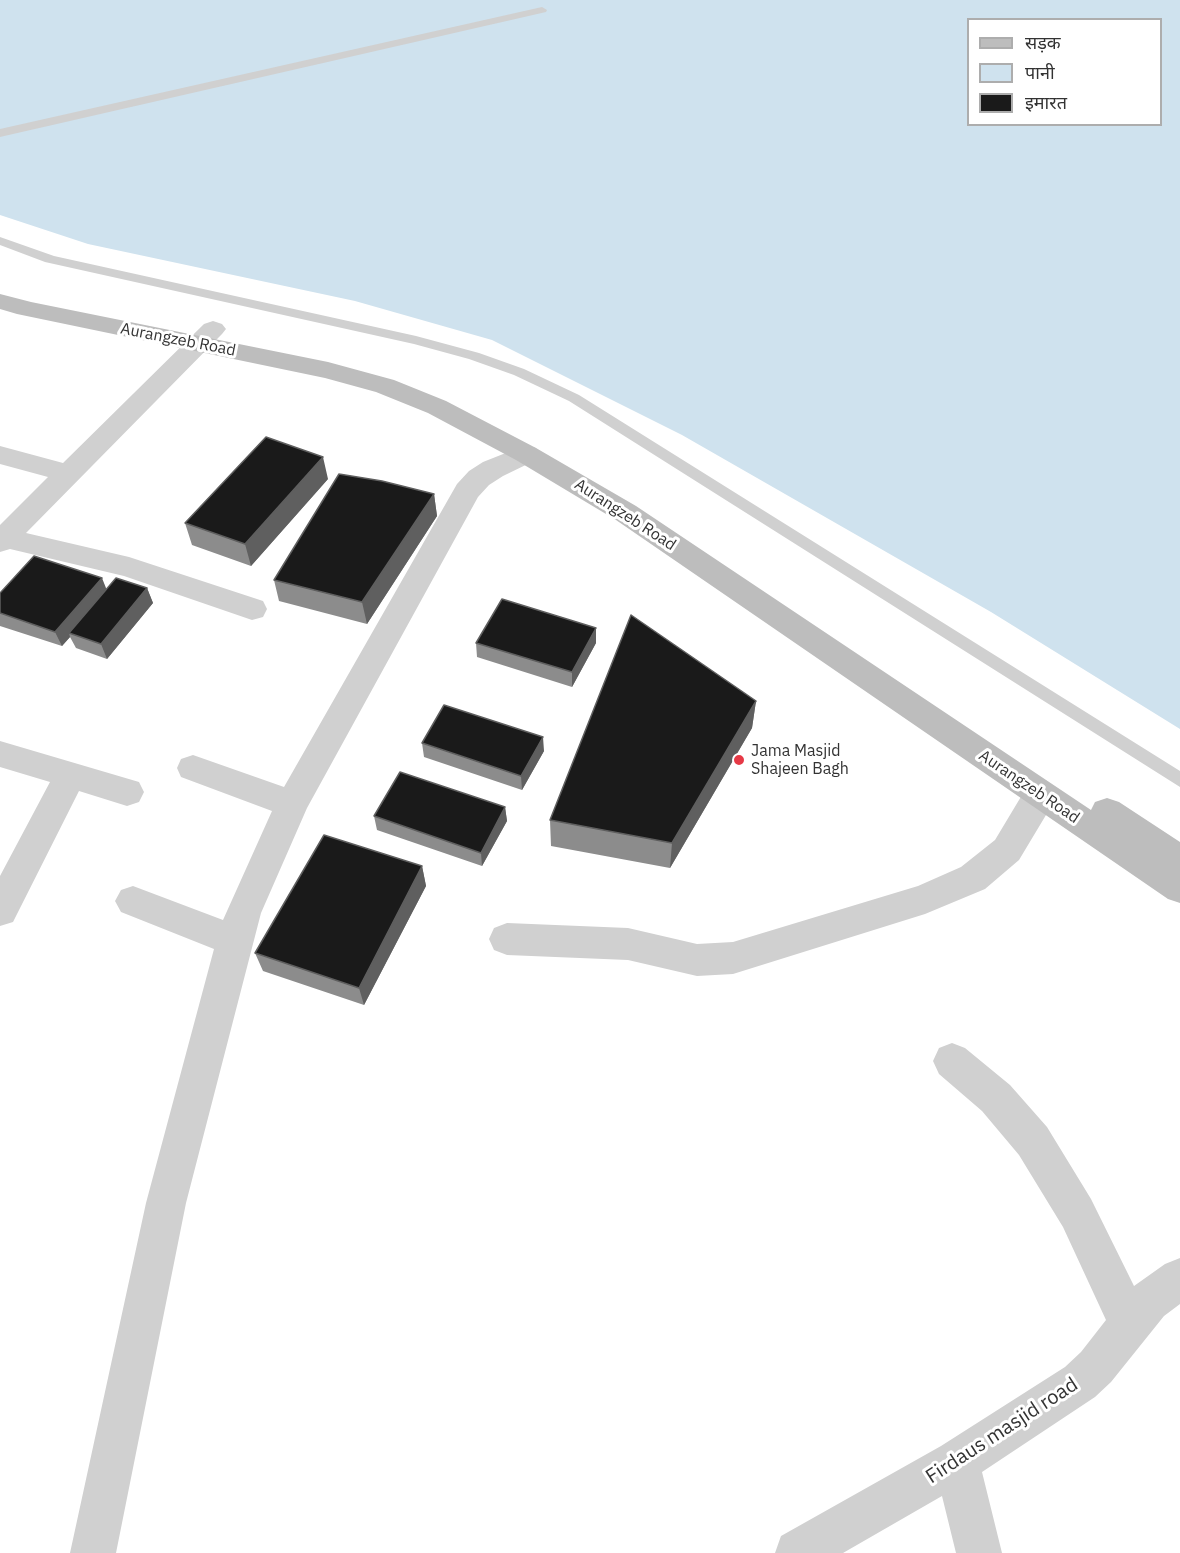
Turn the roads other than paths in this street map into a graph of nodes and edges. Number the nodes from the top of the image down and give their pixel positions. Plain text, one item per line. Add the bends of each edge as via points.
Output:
1 (542, 10) dead end
2 (0, 133) edge
3 (0, 241) edge
4 (0, 284) edge
5 (0, 301) edge
6 (206, 337) junction
7 (526, 454) junction
8 (0, 455) edge
9 (70, 474) junction
10 (2, 539) edge
11 (252, 609) dead end
12 (0, 754) edge
13 (193, 768) dead end
14 (70, 775) junction
15 (1180, 780) edge
16 (127, 792) dead end
17 (1040, 795) junction
18 (292, 804) junction
19 (1180, 860) edge
20 (1180, 888) edge
21 (133, 901) dead end
22 (0, 911) edge
23 (507, 939) dead end
24 (234, 941) junction
25 (952, 1061) dead end
26 (1180, 1279) edge
27 (1130, 1324) junction
28 (957, 1462) junction
29 (93, 1553) edge
30 (798, 1553) edge
31 (979, 1553) edge

1 - 2 lane
3 - 15 lane via 50,259 416,340 519,372 574,398
4 - 6 main road, Aurangzeb Road
5 - 6 main road, Aurangzeb Road via 26,309
6 - 7 main road, Aurangzeb Road via 385,386 437,407
6 - 9 street
6 - 19 main road, Aurangzeb Road via 346,357 411,376 493,411 641,503
7 - 17 main road, Aurangzeb Road via 626,513
7 - 18 street via 493,469 467,491
8 - 9 street
9 - 10 street
10 - 11 street via 129,567
12 - 14 street
13 - 18 street
14 - 16 street
14 - 22 street
17 - 20 main road, Aurangzeb Road
17 - 23 street via 1007,850 973,878 926,899 733,958 697,960 628,945
18 - 24 street
21 - 24 street
24 - 29 street via 166,1203
25 - 27 street via 996,1098 1038,1149 1077,1213
26 - 27 street, Firdaus masjid road via 1149,1301
27 - 28 street, Firdaus masjid road via 1080,1382
28 - 30 street, Firdaus masjid road
28 - 31 street

